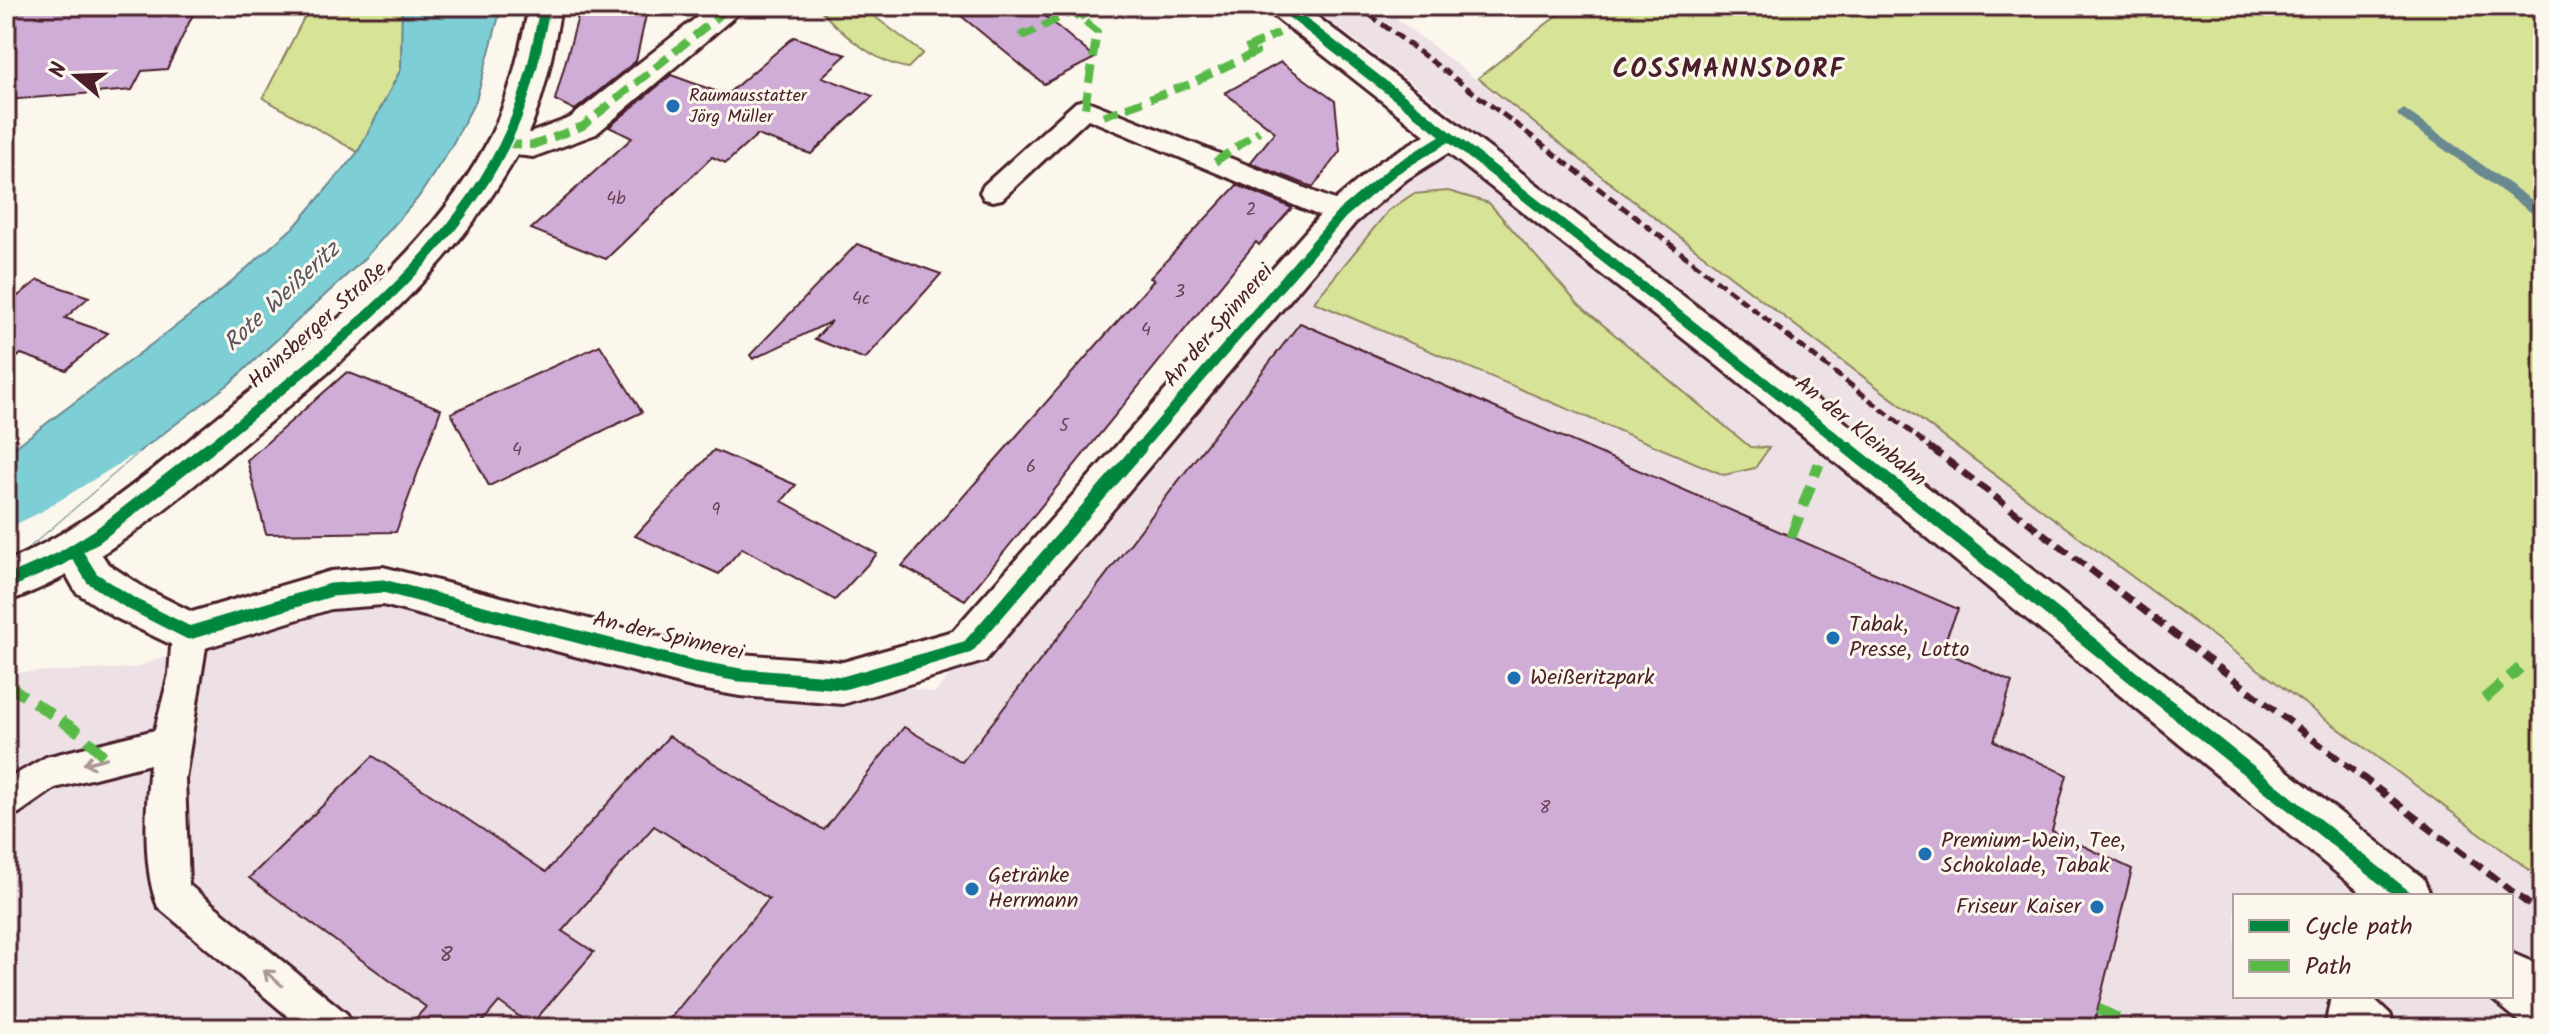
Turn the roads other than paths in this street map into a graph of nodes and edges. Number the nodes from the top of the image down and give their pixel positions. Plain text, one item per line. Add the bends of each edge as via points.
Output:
1 (545, 6) edge
2 (731, 6) edge
3 (1282, 6) edge
4 (1449, 136) junction
5 (504, 144) junction
6 (993, 192) dead end
7 (1342, 214) junction
8 (75, 551) junction
9 (6, 583) edge
10 (189, 633) junction
11 (171, 742) junction
12 (6, 801) edge
13 (2393, 892) edge
14 (2513, 982) edge
15 (2543, 1006) edge
16 (333, 1028) edge

1 - 5 street, Hainsberger Straße via 524,98
2 - 5 street via 583,126 533,145
3 - 4 street, An der Kleinbahn
4 - 7 street, An der Spinnerei via 1394,170
4 - 13 street, An der Kleinbahn via 1744,364
5 - 8 street, Hainsberger Straße via 462,212 329,349 153,497
6 - 7 lane via 1085,108
7 - 10 street, An der Spinnerei via 968,647 843,683 740,675 383,586 331,590
8 - 9 street, Hainsberger Straße
8 - 10 street via 92,578
10 - 11 lane via 191,661
11 -> 12 lane via 46,774
16 -> 11 lane via 171,894 165,825
14 - 15 street

